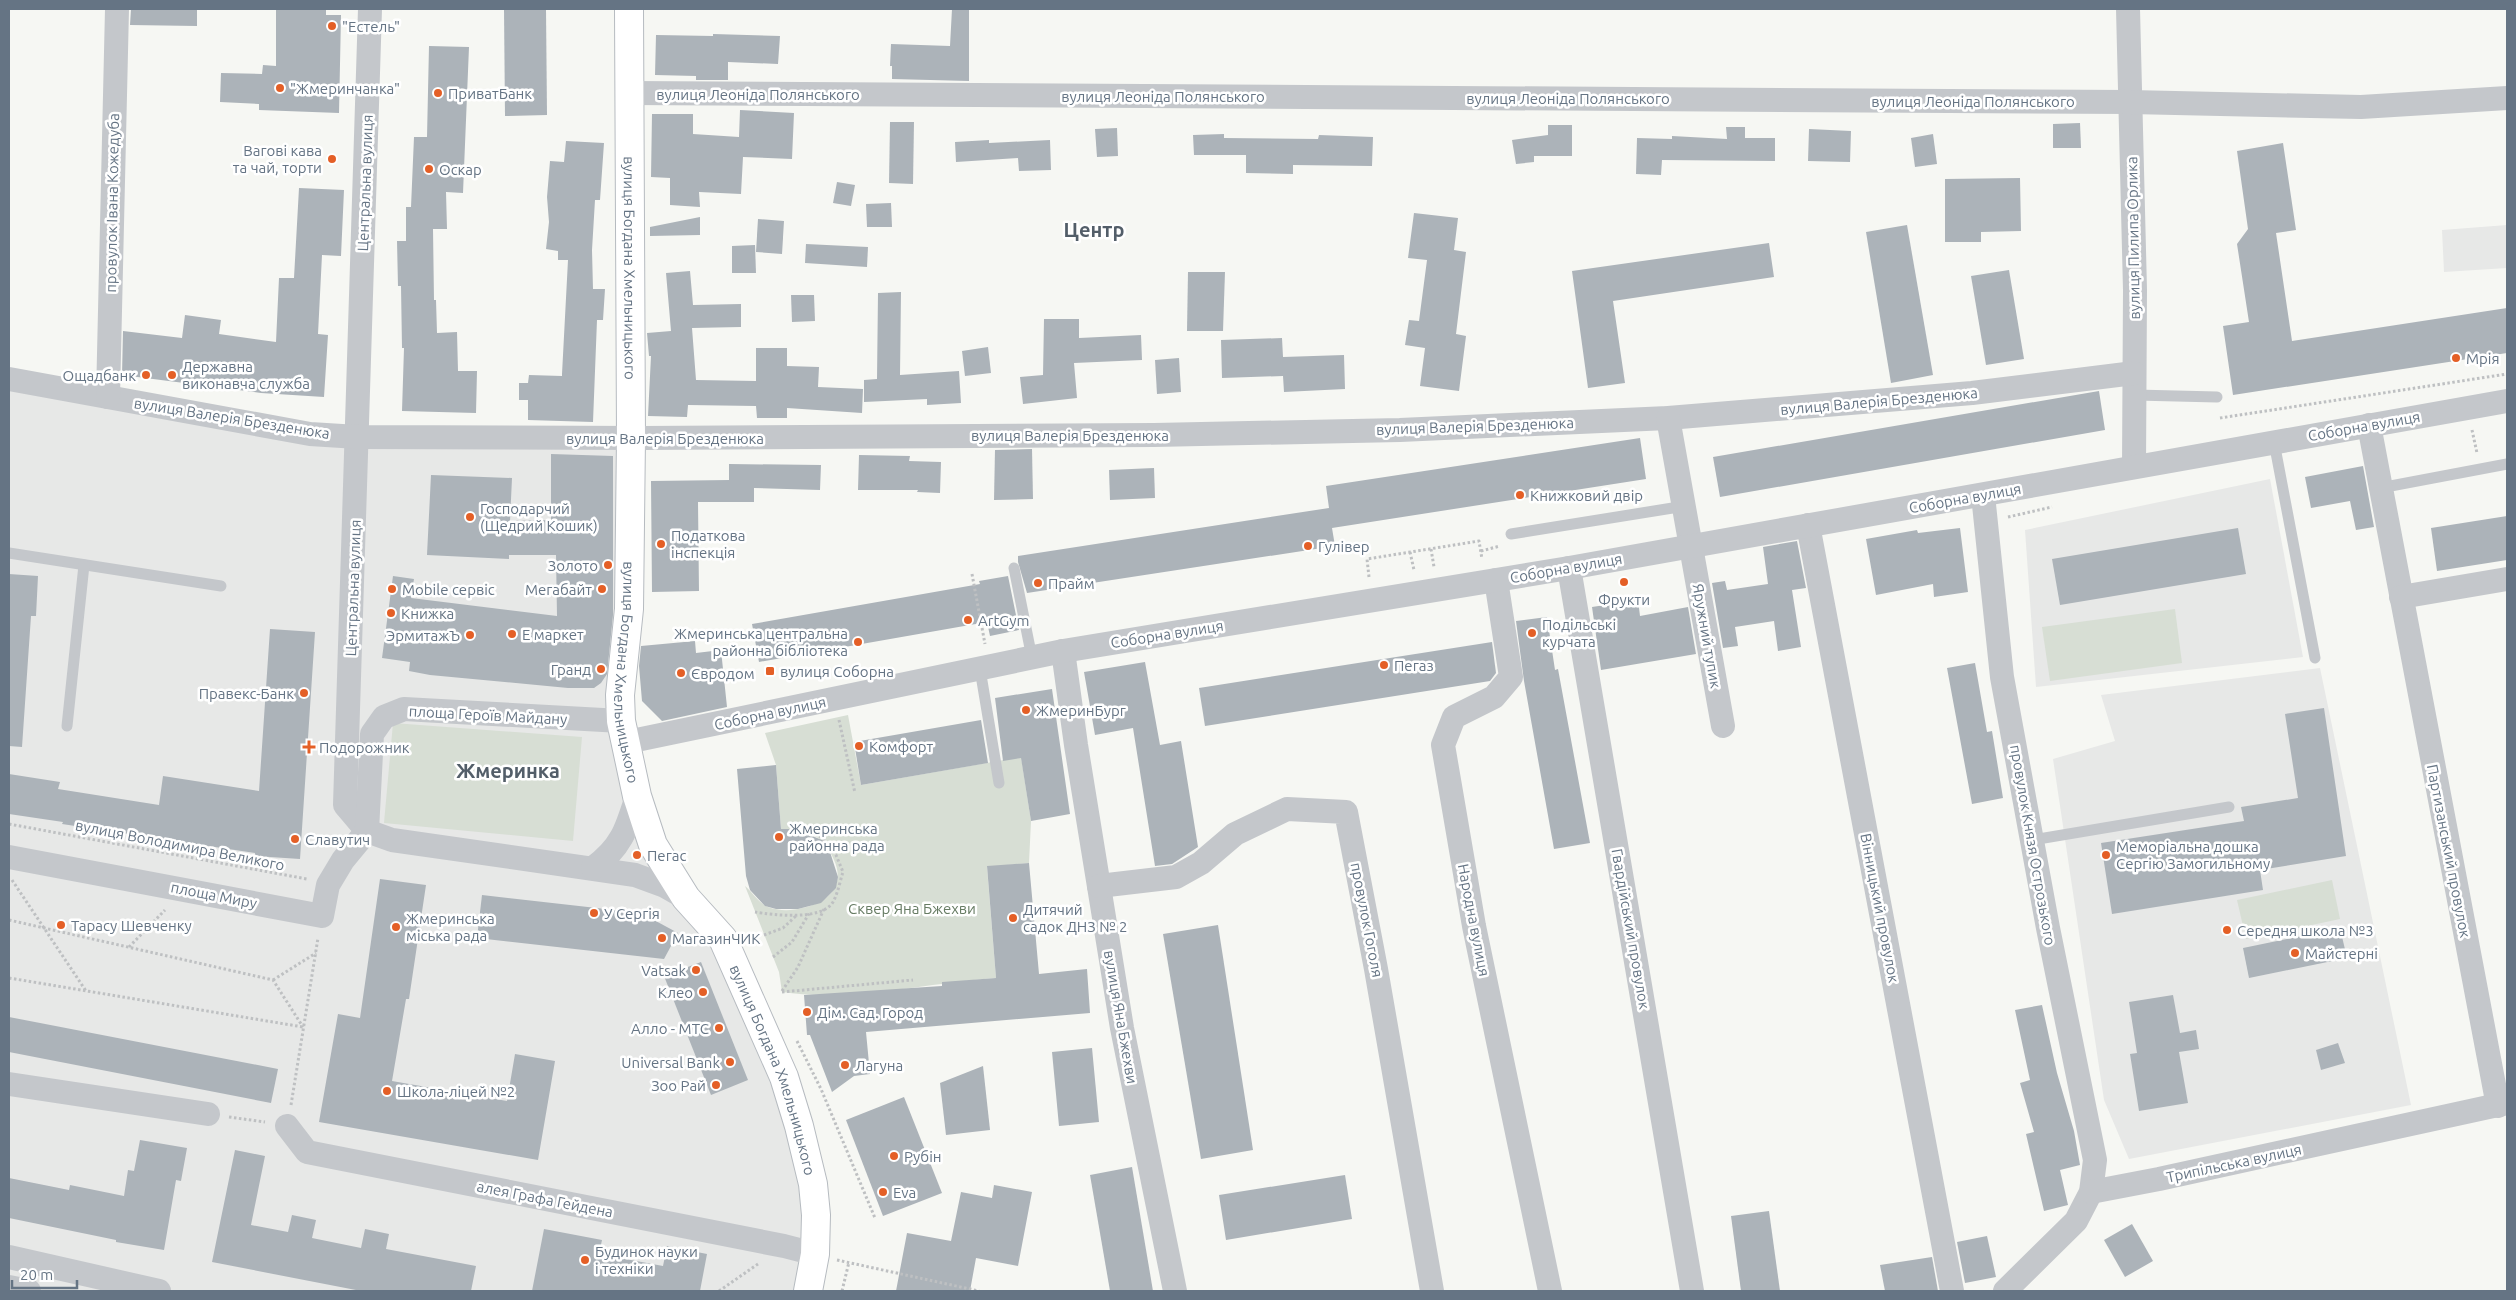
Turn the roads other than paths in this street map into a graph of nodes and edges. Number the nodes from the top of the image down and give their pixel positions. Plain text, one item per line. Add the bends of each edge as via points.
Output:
1 (116, 9) edge
2 (370, 9) edge
3 (629, 9) edge
4 (2128, 9) edge
5 (628, 93) junction
6 (2507, 98) edge
7 (2130, 102) junction
8 (9, 379) edge
9 (2135, 384) junction
10 (108, 397) junction
11 (2217, 397) dead end
12 (2507, 400) edge
13 (1668, 418) junction
14 (2369, 425) junction
15 (358, 437) junction
16 (632, 438) junction
17 (2274, 442) junction
18 (2507, 464) edge
19 (2134, 467) junction
20 (2380, 488) junction
21 (1983, 495) junction
22 (1685, 506) junction
23 (1808, 525) junction
24 (1508, 539) road end
25 (1692, 546) junction
26 (9, 553) edge
27 (84, 565) junction
28 (1014, 568) dead end
29 (1569, 568) junction
30 (2507, 579) edge
31 (1496, 580) junction
32 (221, 586) dead end
33 (2400, 597) junction
34 (1063, 651) junction
35 (1032, 658) junction
36 (2315, 658) dead end
37 (980, 669) junction
38 (67, 726) dead end
39 (1723, 726) dead end
40 (624, 732) junction
41 (999, 783) dead end
42 (637, 796) junction
43 (2230, 807) dead end
44 (367, 831) junction
45 (2032, 840) junction
46 (9, 857) edge
47 (593, 868) junction
48 (1099, 886) junction
49 (686, 898) junction
50 (9, 1084) edge
51 (2502, 1104) edge
52 (208, 1114) road end
53 (287, 1126) road end
54 (2091, 1192) junction
55 (815, 1254) junction
56 (9, 1257) edge
57 (9, 1287) edge
58 (29, 1291) edge
59 (159, 1291) edge
60 (808, 1291) edge
61 (1175, 1291) edge
62 (1432, 1291) edge
63 (1550, 1291) edge
64 (1692, 1291) edge
65 (1952, 1291) edge
66 (2005, 1291) edge

1 - 10 street, провулок Івана Кожедуба
2 - 15 street, Центральна вулиця
3 - 5 street, вулиця Богдана Хмельницького
4 - 7 street, вулиця Пилипа Орлика
5 - 7 street, вулиця Леоніда Полянського
5 - 16 street, вулиця Богдана Хмельницького
6 - 7 street, вулиця Леоніда Полянського via 2361,107
7 - 9 street, вулиця Пилипа Орлика
8 - 10 street, вулиця Валерія Брезденюка
9 - 11 lane
9 - 13 street, вулиця Валерія Брезденюка via 1972,393
9 - 19 street, вулиця Пилипа Орлика
10 - 15 street, вулиця Валерія Брезденюка via 310,434
12 - 14 street, Соборна вулиця
13 - 16 street, вулиця Валерія Брезденюка via 1400,430 1154,435
13 - 22 street, Яружний тупик
14 - 17 street, Соборна вулиця
14 - 20 street, Партизанський провулок
15 - 16 street, вулиця Валерія Брезденюка
15 - 44 street, Центральна вулиця via 345,805
16 - 40 street, вулиця Богдана Хмельницького via 629,609 620,695
17 - 19 street, Соборна вулиця
17 - 36 lane
18 - 20 lane
19 - 21 street, Соборна вулиця
20 - 33 street, Партизанський провулок
21 - 23 street, Соборна вулиця
21 - 45 street, провулок Князя Острозького via 2002,677
22 - 24 lane
22 - 25 street, Яружний тупик
23 - 25 street, Соборна вулиця
23 - 65 street, Вінницький провулок
25 - 29 street, Соборна вулиця
25 - 39 street, Яружний тупик
26 - 27 lane
27 - 32 lane
27 - 38 lane
28 - 35 lane
29 - 31 street, Соборна вулиця
29 - 64 street, Гвардійський провулок
30 - 33 street
31 - 34 street, Соборна вулиця
31 - 63 street, Народна вулиця via 1512,676 1494,697 1454,717 1443,745 1474,926
33 - 51 street, Партизанський провулок
34 - 35 street, Соборна вулиця
34 - 48 street, вулиця Яна Бжехви
35 - 37 street, Соборна вулиця
37 - 40 street, Соборна вулиця
37 - 41 lane
40 - 42 street, вулиця Богдана Хмельницького
40 - 44 street, площа Героїв Майдану via 404,709 384,717 372,734
42 - 47 street via 627,830 609,856
42 - 49 street, вулиця Богдана Хмельницького via 653,845
43 - 45 lane
44 - 46 street, площа Миру via 328,885 322,916
44 - 47 street, Центральна вулиця via 392,840
45 - 54 street, провулок Князя Острозького via 2094,1160
47 - 49 street, Центральна вулиця via 635,875
48 - 61 street, вулиця Яна Бжехви via 1122,1028
48 - 62 street, провулок Гоголя via 1176,876 1201,862 1235,834 1287,810 1346,812
49 - 55 street, вулиця Богдана Хмельницького via 723,939 784,1077 800,1126 813,1184
50 - 52 street
51 - 54 street, Трипільська вулиця
53 - 55 street, алея Графа Гейдена via 307,1152
54 - 66 street via 2076,1221
55 - 60 street, вулиця Богдана Хмельницького
56 - 59 street
57 - 58 street

